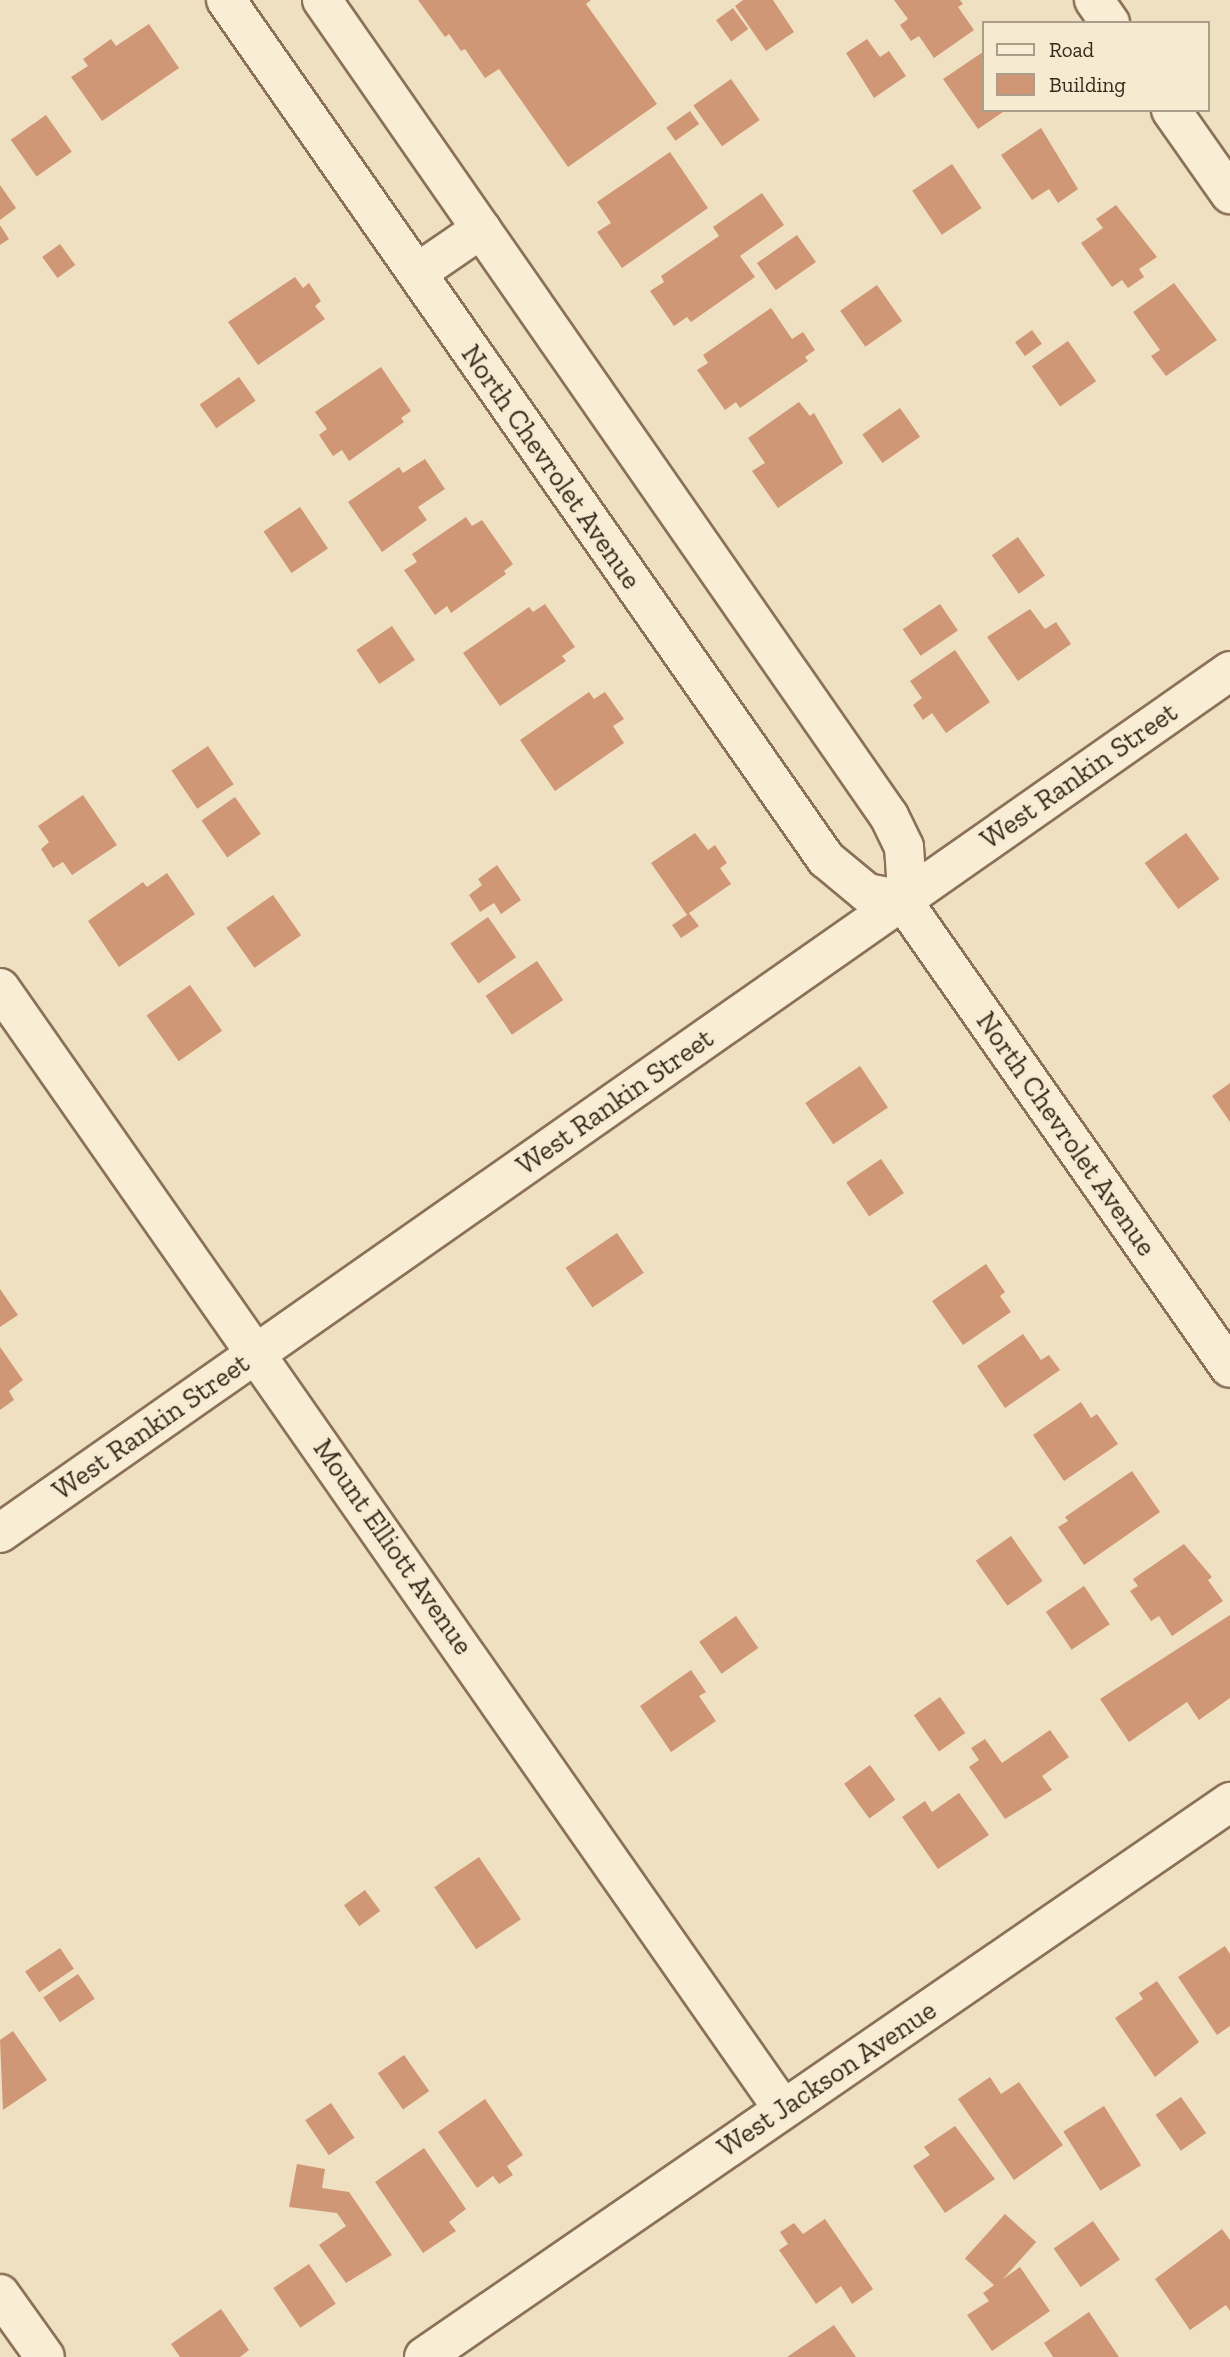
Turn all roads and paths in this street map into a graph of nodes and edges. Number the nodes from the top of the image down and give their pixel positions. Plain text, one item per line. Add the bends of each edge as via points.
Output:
1 (226, 0) edge
2 (322, 0) edge
3 (1094, 0) edge
4 (1109, 21) edge
5 (1172, 112) edge
6 (1230, 194) edge
7 (481, 229) junction
8 (417, 274) junction
9 (1230, 671) edge
10 (902, 900) junction
11 (0, 988) edge
12 (257, 1353) junction
13 (1230, 1368) edge
14 (0, 1533) edge
15 (1230, 1802) edge
16 (783, 2109) junction
17 (0, 2294) edge
18 (45, 2357) edge
19 (424, 2357) edge

1 - 8 street, North Chevrolet Avenue
2 - 7 street
3 - 4 street
5 - 6 street
7 - 8 street
7 - 10 street via 889,816 904,848
8 - 10 street, North Chevrolet Avenue via 826,859 867,893
9 - 10 street, West Rankin Street
10 - 12 street, West Rankin Street
10 - 13 street, North Chevrolet Avenue
11 - 12 street, Mount Elliott Avenue
12 - 14 street, West Rankin Street
12 - 16 street, Mount Elliott Avenue
15 - 16 street, West Jackson Avenue
16 - 19 street, West Jackson Avenue
17 - 18 street

